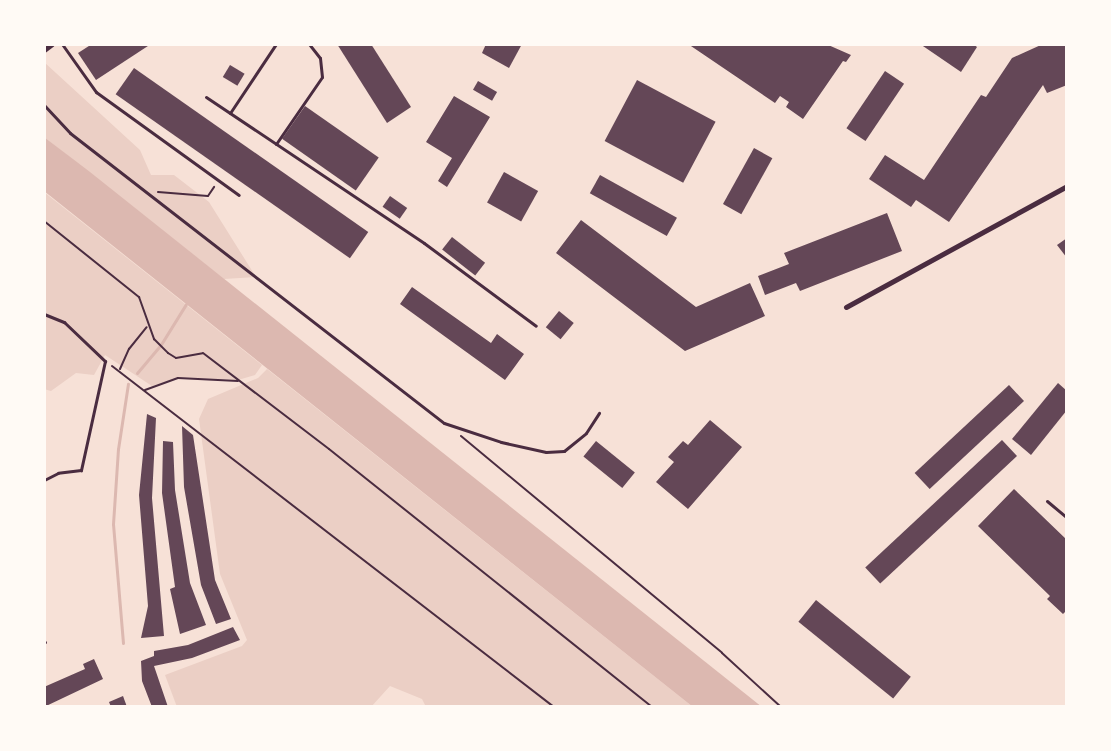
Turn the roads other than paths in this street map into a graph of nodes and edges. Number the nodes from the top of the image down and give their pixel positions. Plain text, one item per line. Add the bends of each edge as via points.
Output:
1 (52, 44) edge
2 (62, 44) edge
3 (276, 44) edge
4 (309, 44) edge
5 (44, 50) edge
6 (206, 97) dead end
7 (44, 105) edge
8 (230, 113) junction
9 (276, 144) junction
10 (1067, 186) edge
11 (239, 195) dead end
12 (846, 307) dead end
13 (44, 314) edge
14 (536, 326) dead end
15 (599, 413) dead end
16 (44, 480) edge
17 (1047, 501) dead end
18 (1067, 518) edge

1 - 5 street
2 - 11 lane via 96,92
3 - 8 lane
4 - 9 lane via 320,58 322,77
6 - 8 lane
7 - 15 lane via 70,133 444,423 501,442 564,451
8 - 9 lane
9 - 14 lane
10 - 12 street
13 - 16 lane via 64,322 105,361 81,470
17 - 18 lane

